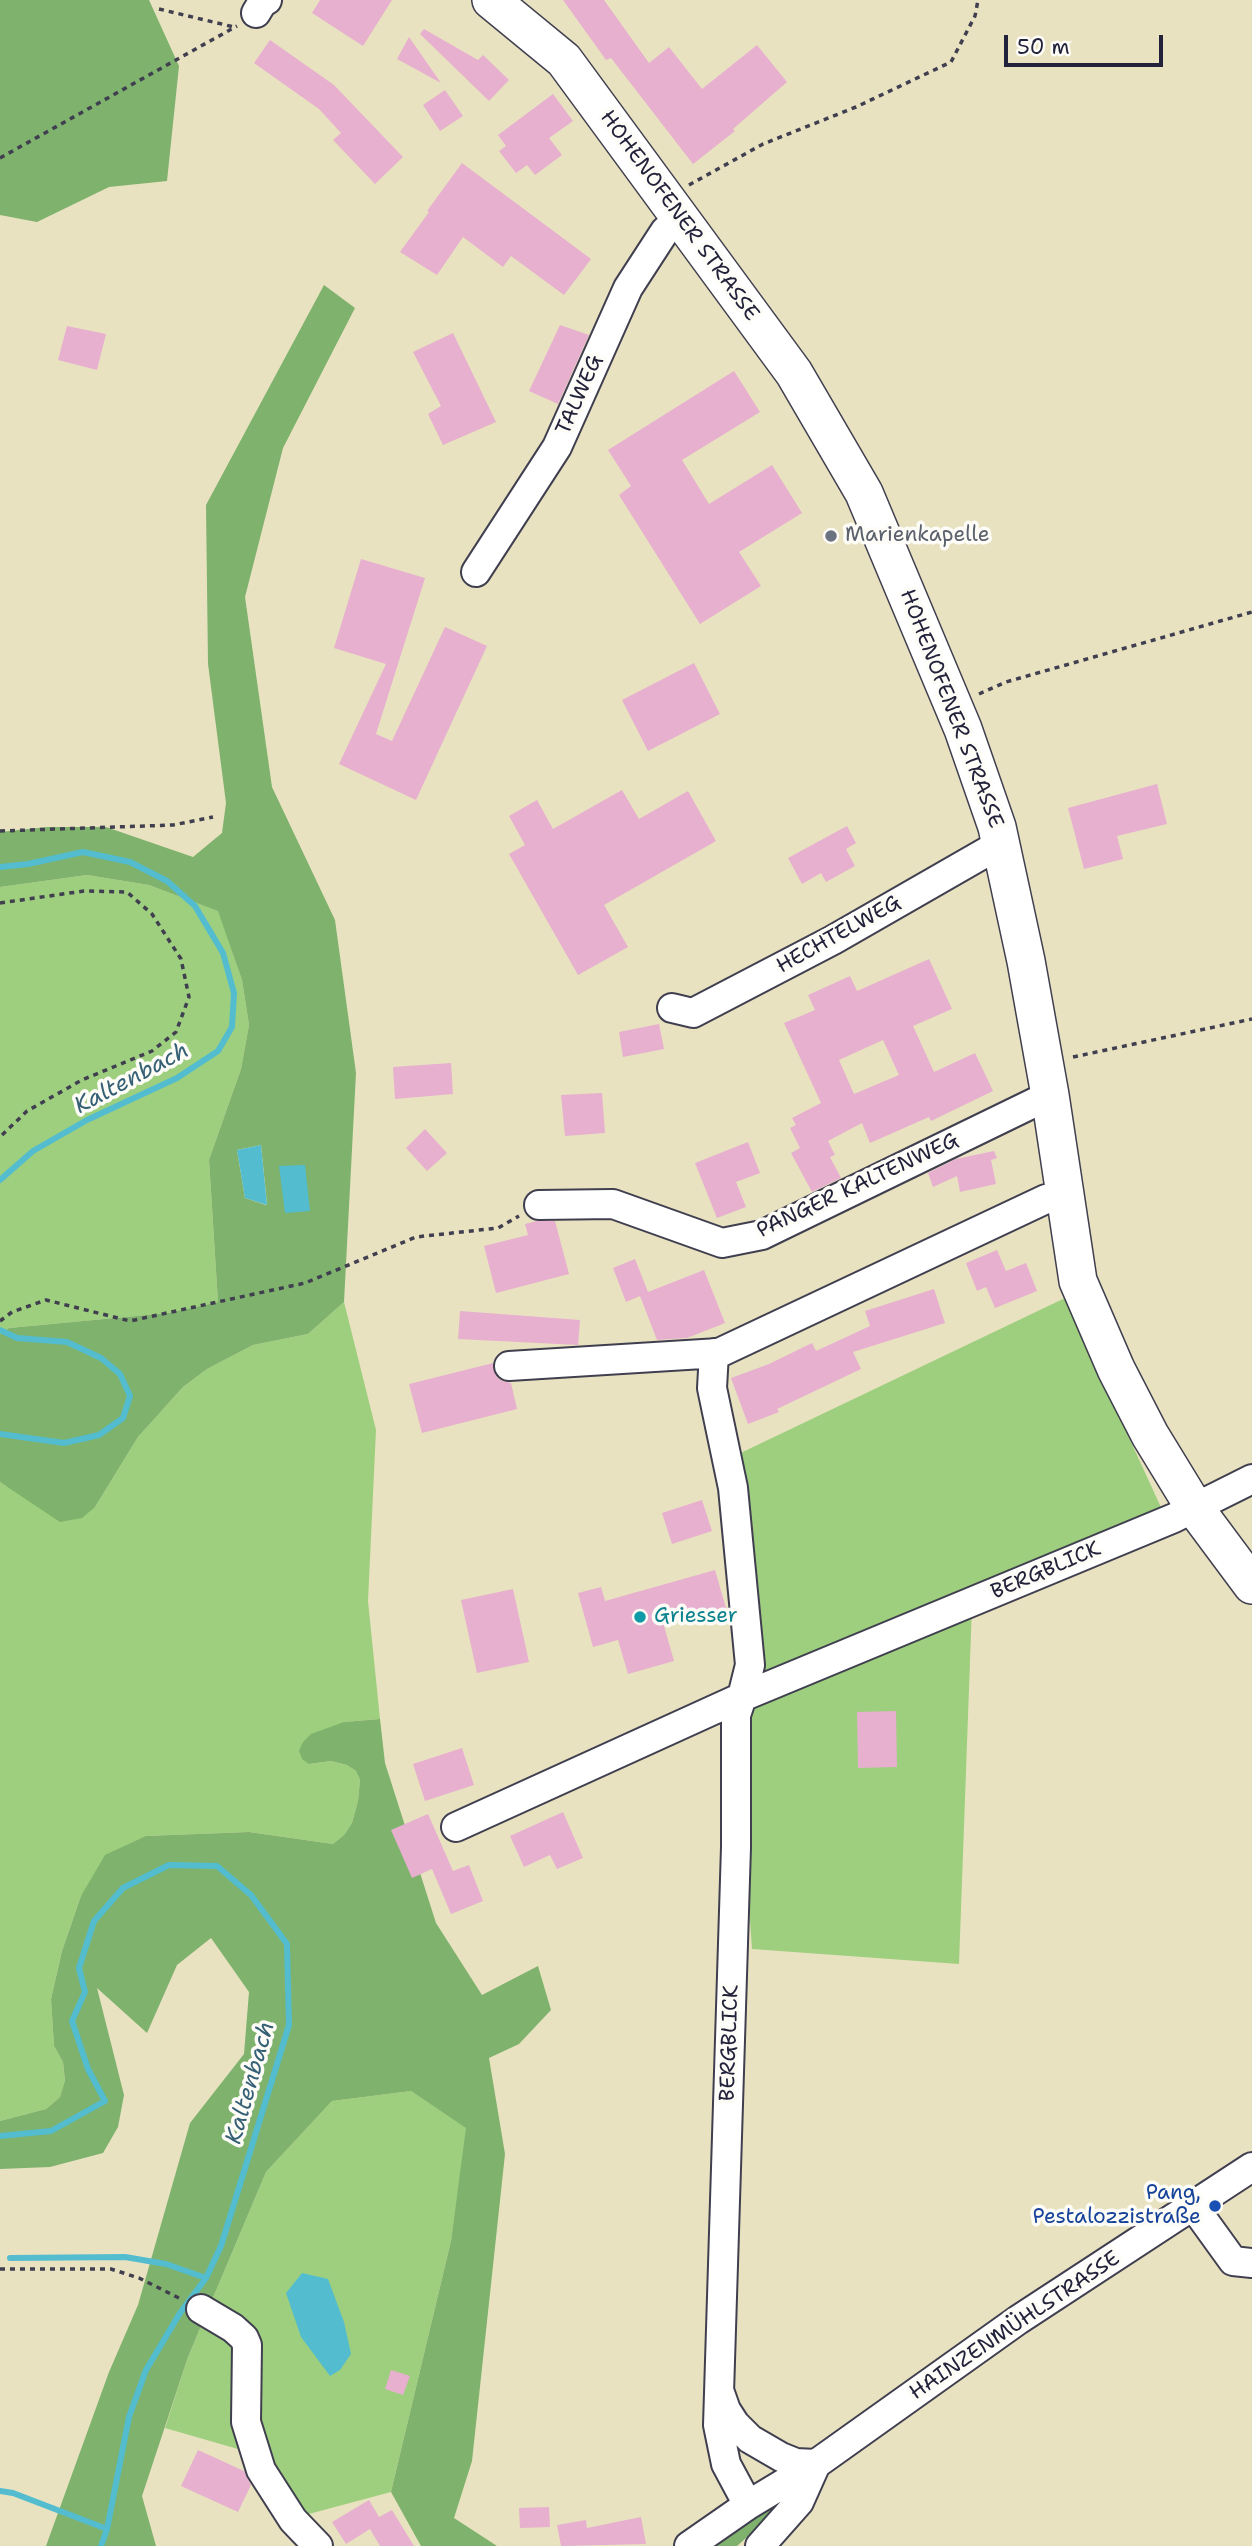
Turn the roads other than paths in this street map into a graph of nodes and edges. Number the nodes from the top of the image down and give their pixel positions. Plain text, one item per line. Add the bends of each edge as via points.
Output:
1 (491, 0) edge
2 (674, 209) junction
3 (476, 572) dead end
4 (1002, 843) junction
5 (672, 1008) dead end
6 (1047, 1079) junction
7 (1064, 1195) junction
8 (539, 1205) road end
9 (714, 1353) junction
10 (509, 1366) dead end
11 (1252, 1479) edge
12 (1194, 1507) junction
13 (1252, 1585) edge
14 (742, 1697) junction
15 (456, 1827) dead end
16 (1252, 2167) edge
17 (1194, 2207) junction
18 (1252, 2263) edge
19 (201, 2309) dead end
20 (719, 2390) junction
21 (816, 2464) junction
22 (748, 2505) junction
23 (318, 2546) edge
24 (689, 2546) edge
25 (760, 2546) edge

1 - 2 main road, HOHENOFENER STRASSE via 564,60
2 - 3 street, TALWEG via 666,231 628,288 557,447
2 - 4 main road, HOHENOFENER STRASSE via 794,373 864,493 953,706
4 - 5 street, HECHTELWEG via 833,940 693,1013
4 - 6 main road, HOHENOFENER STRASSE
6 - 7 main road, HOHENOFENER STRASSE
6 - 8 street, PANGER KALTENWEG via 762,1235 722,1243 613,1204
7 - 9 street via 1046,1199
7 - 12 main road, HOHENOFENER STRASSE via 1078,1281 1097,1328 1150,1435
9 - 10 street
9 - 14 street, BERGBLICK via 712,1388 733,1488 750,1665
11 - 12 street, BERGBLICK
12 - 13 main road, HOHENOFENER STRASSE
12 - 14 street, BERGBLICK
14 - 15 street, BERGBLICK
14 - 20 street, BERGBLICK via 736,1715
16 - 17 street, HAINZENMÜHLSTRASSE
17 - 18 street via 1233,2261
17 - 21 street, HAINZENMÜHLSTRASSE via 1017,2320
19 - 23 street via 244,2338 246,2422 261,2470 293,2521
20 - 21 street, BERGBLICK via 726,2410 750,2439 796,2463
20 - 22 street, BERGBLICK via 720,2445
21 - 22 street, HAINZENMÜHLSTRASSE
21 - 25 street via 799,2502
22 - 24 street, HAINZENMÜHLSTRASSE

